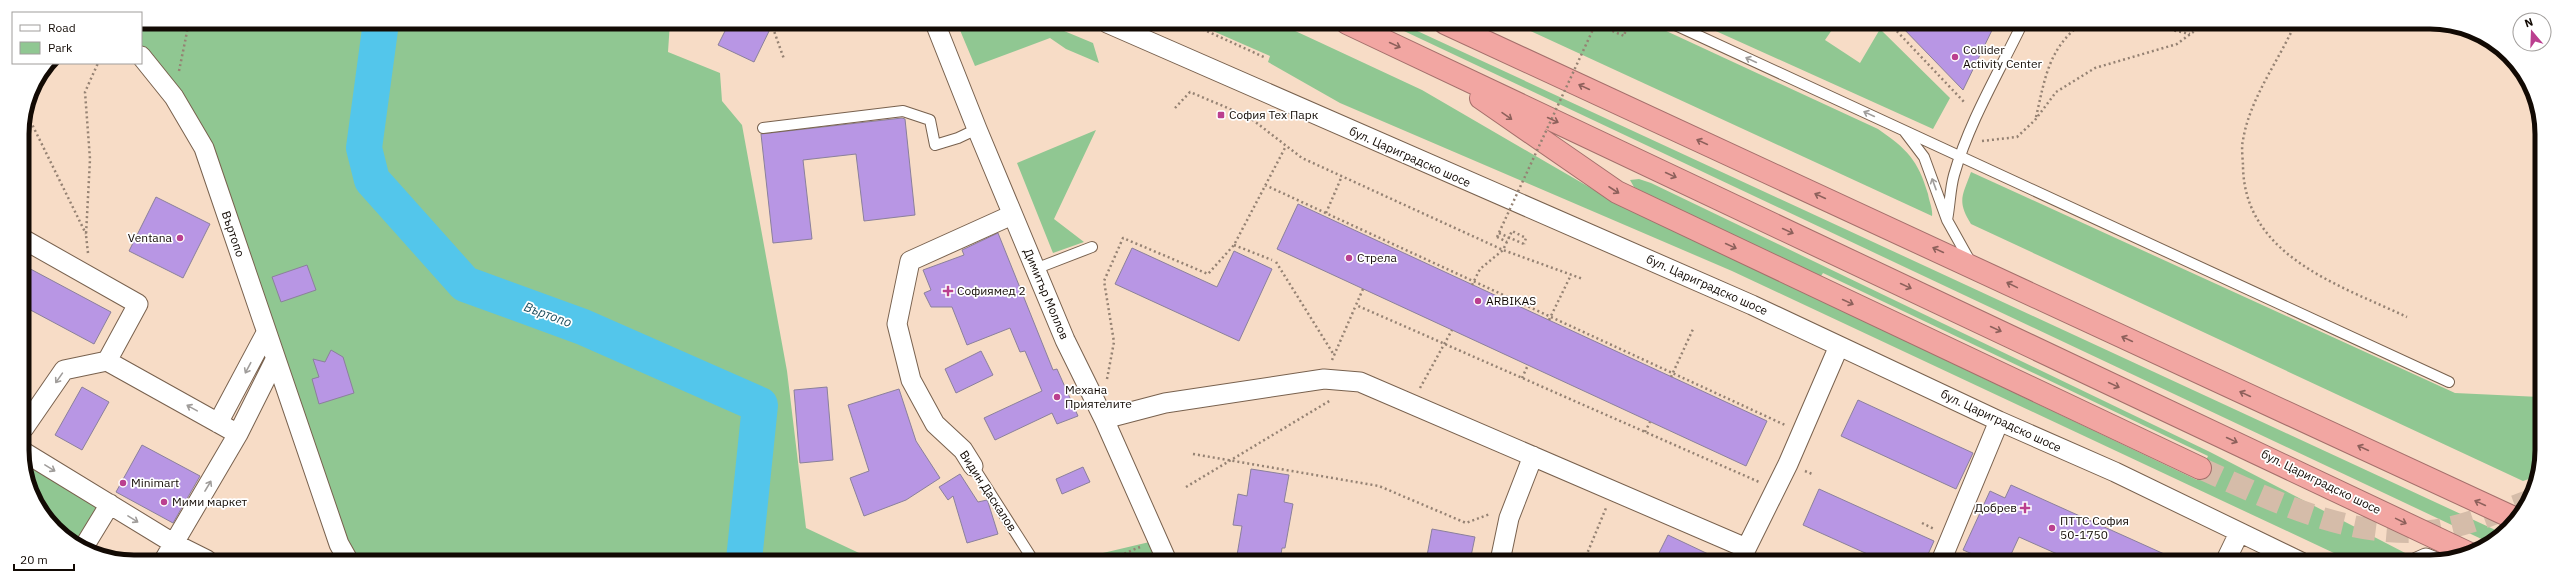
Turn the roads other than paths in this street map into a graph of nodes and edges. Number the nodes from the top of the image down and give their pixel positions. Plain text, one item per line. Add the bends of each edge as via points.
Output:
1 (937, 29) edge
2 (1121, 29) edge
3 (1360, 29) edge
4 (1458, 29) edge
5 (1684, 29) edge
6 (2020, 29) edge
7 (142, 57) edge
8 (1429, 62) junction
9 (763, 128) dead end
10 (976, 129) junction
11 (1904, 130) junction
12 (1960, 156) junction
13 (1012, 215) junction
14 (1947, 220) junction
15 (29, 242) edge
16 (1092, 247) dead end
17 (1973, 267) junction
18 (1035, 269) junction
19 (266, 333) junction
20 (1839, 346) junction
21 (275, 360) junction
22 (107, 361) junction
23 (2450, 382) dead end
24 (1104, 419) junction
25 (29, 421) edge
26 (1999, 422) junction
27 (218, 423) junction
28 (238, 434) junction
29 (29, 455) edge
30 (1533, 456) junction
31 (973, 466) joint
32 (2200, 468) tunnel mouth
33 (110, 504) junction
34 (2511, 517) edge
35 (2239, 533) junction
36 (87, 543) edge
37 (174, 543) junction
38 (2461, 550) edge
39 (167, 555) edge
40 (197, 555) edge
41 (345, 555) edge
42 (1031, 555) edge
43 (1163, 555) edge
44 (1501, 555) edge
45 (1743, 555) edge
46 (1944, 555) edge
47 (2228, 555) edge
48 (2286, 555) edge

1 - 10 street, Димитър Моллов
2 - 20 street, бул. Цариградско шосе via 1659,263
3 -> 8 highway, бул. Цариградско шосе
17 -> 4 highway
11 -> 5 lane
6 - 12 lane
7 - 19 street, Въртопо via 174,97 204,148
8 -> 32 highway via 1617,192
8 -> 38 highway, бул. Цариградско шосе
9 - 10 lane via 903,111 930,120 935,145
10 - 13 street, Димитър Моллов
11 - 12 lane
14 -> 11 lane via 1924,157
12 - 14 lane
12 - 23 lane
13 - 18 street, Димитър Моллов
13 - 31 street, Видин Даскалов via 910,261 897,324 911,380 935,424 963,450
14 - 17 lane
15 - 22 street via 138,304
16 - 18 lane
34 -> 17 highway
18 - 24 street, Димитър Моллов via 1065,340
19 - 21 street, Въртопо
19 -> 27 street
20 - 26 street, бул. Цариградско шосе
20 - 45 street via 1802,432
21 - 28 street
21 - 41 street, Въртопо via 339,544
22 -> 25 street via 64,370
27 -> 22 street
24 - 30 street via 1165,403 1324,379 1360,382
24 - 43 street, Димитър Моллов
26 - 35 street, бул. Цариградско шосе via 2115,472
26 - 46 street
27 - 28 street
37 -> 28 street
29 -> 33 street
30 - 44 street via 1509,518
30 - 45 street via 1612,491
31 - 42 lane, Видин Даскалов
33 - 36 street
33 -> 37 street
35 - 47 street
35 - 48 street, бул. Цариградско шосе
37 - 39 street
37 - 40 street

